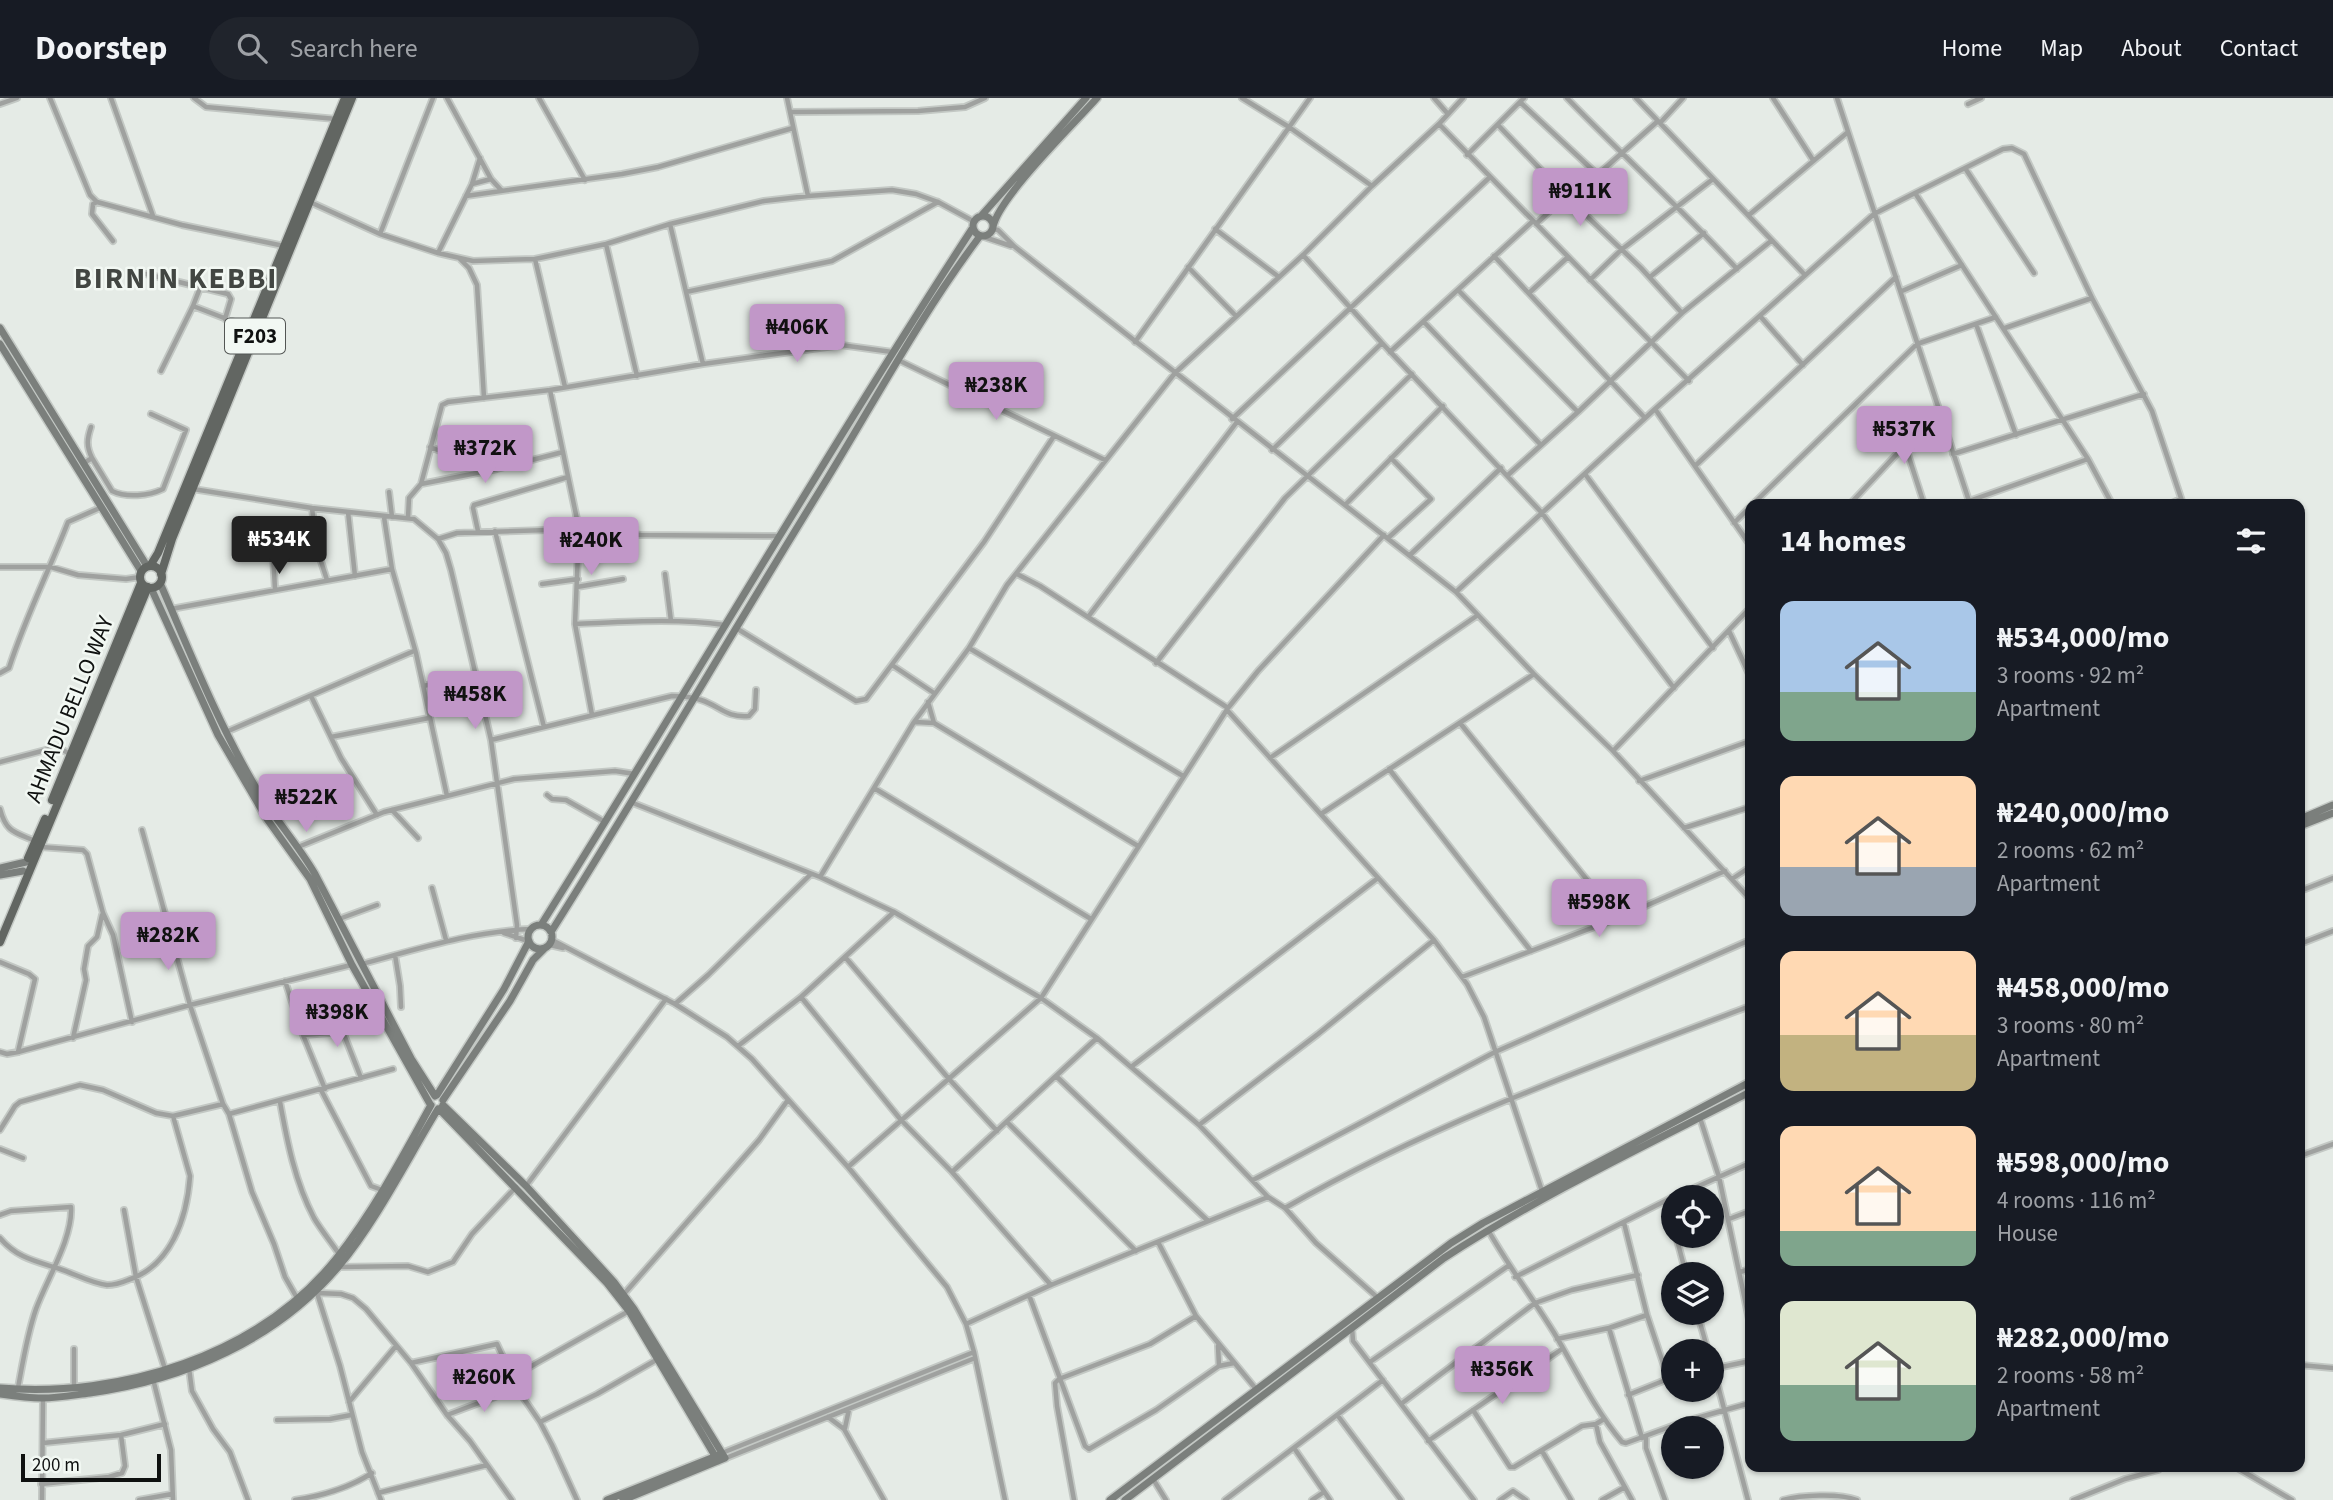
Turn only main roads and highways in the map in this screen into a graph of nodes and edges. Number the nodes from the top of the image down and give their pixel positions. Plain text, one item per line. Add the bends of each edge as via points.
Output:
1 (345, 98) edge
2 (352, 98) edge
3 (1086, 98) edge
4 (1097, 98) edge
5 (981, 216) junction
6 (973, 225) junction
7 (993, 228) junction
8 (982, 237) junction
9 (1, 332) edge
10 (0, 344) edge
11 (80, 465) junction
12 (149, 577) junction
13 (731, 626) junction
14 (193, 673) junction
15 (2333, 805) edge
16 (2333, 813) edge
17 (2305, 817) edge
18 (2305, 824) edge
19 (37, 844) junction
20 (25, 866) junction
21 (0, 868) edge
22 (0, 875) edge
23 (541, 925) junction
24 (0, 928) edge
25 (529, 941) junction
26 (0, 942) edge
27 (549, 942) junction
28 (356, 965) junction
29 (1745, 1085) edge
30 (1745, 1096) edge
31 (437, 1103) junction
32 (1535, 1200) junction
33 (1286, 1372) junction
34 (0, 1388) edge
35 (0, 1394) edge
36 (720, 1457) junction
37 (607, 1500) edge
38 (623, 1500) edge
39 (1110, 1500) edge
40 (1125, 1500) edge

1 - 12 main road, F203
2 - 12 main road, F203 via 167,552
3 - 5 main road
4 - 7 main road via 1010,195
5 - 6 main road
5 - 7 main road via 990,219
6 - 8 main road
6 - 13 main road via 780,536
7 - 8 main road
8 - 13 main road via 898,360
9 - 11 main road
10 - 11 main road
11 - 12 main road
11 - 12 main road
12 - 14 main road
12 - 14 main road via 171,609
12 - 19 main road, F203
12 - 19 main road, AHMADU BELLO WAY / F203
13 - 23 main road
13 - 27 main road via 694,698
14 - 28 main road via 218,735 267,819 310,879
14 - 28 main road via 271,812 299,847 338,919
15 - 17 main road
16 - 18 main road
19 - 20 main road, AHMADU BELLO WAY / F203
19 - 26 main road, F203
20 - 21 main road
20 - 22 main road
20 - 24 main road, AHMADU BELLO WAY / F203
23 - 25 main road via 532,929
23 - 27 main road via 547,927
25 - 27 main road via 536,948
25 - 31 main road
27 - 31 main road
28 - 31 main road
29 - 32 main road via 1542,1191
30 - 32 main road
31 - 34 main road via 339,1254 297,1298 265,1322 237,1339 120,1382 74,1388
31 - 35 main road via 370,1221 338,1267 316,1291 249,1341 189,1368 121,1388 43,1398
31 - 36 main road via 607,1283
31 - 36 main road via 526,1186 623,1294
32 - 33 main road via 1444,1258
32 - 33 main road via 1451,1243
33 - 39 main road via 1256,1389
33 - 40 main road
36 - 37 main road
36 - 38 main road

